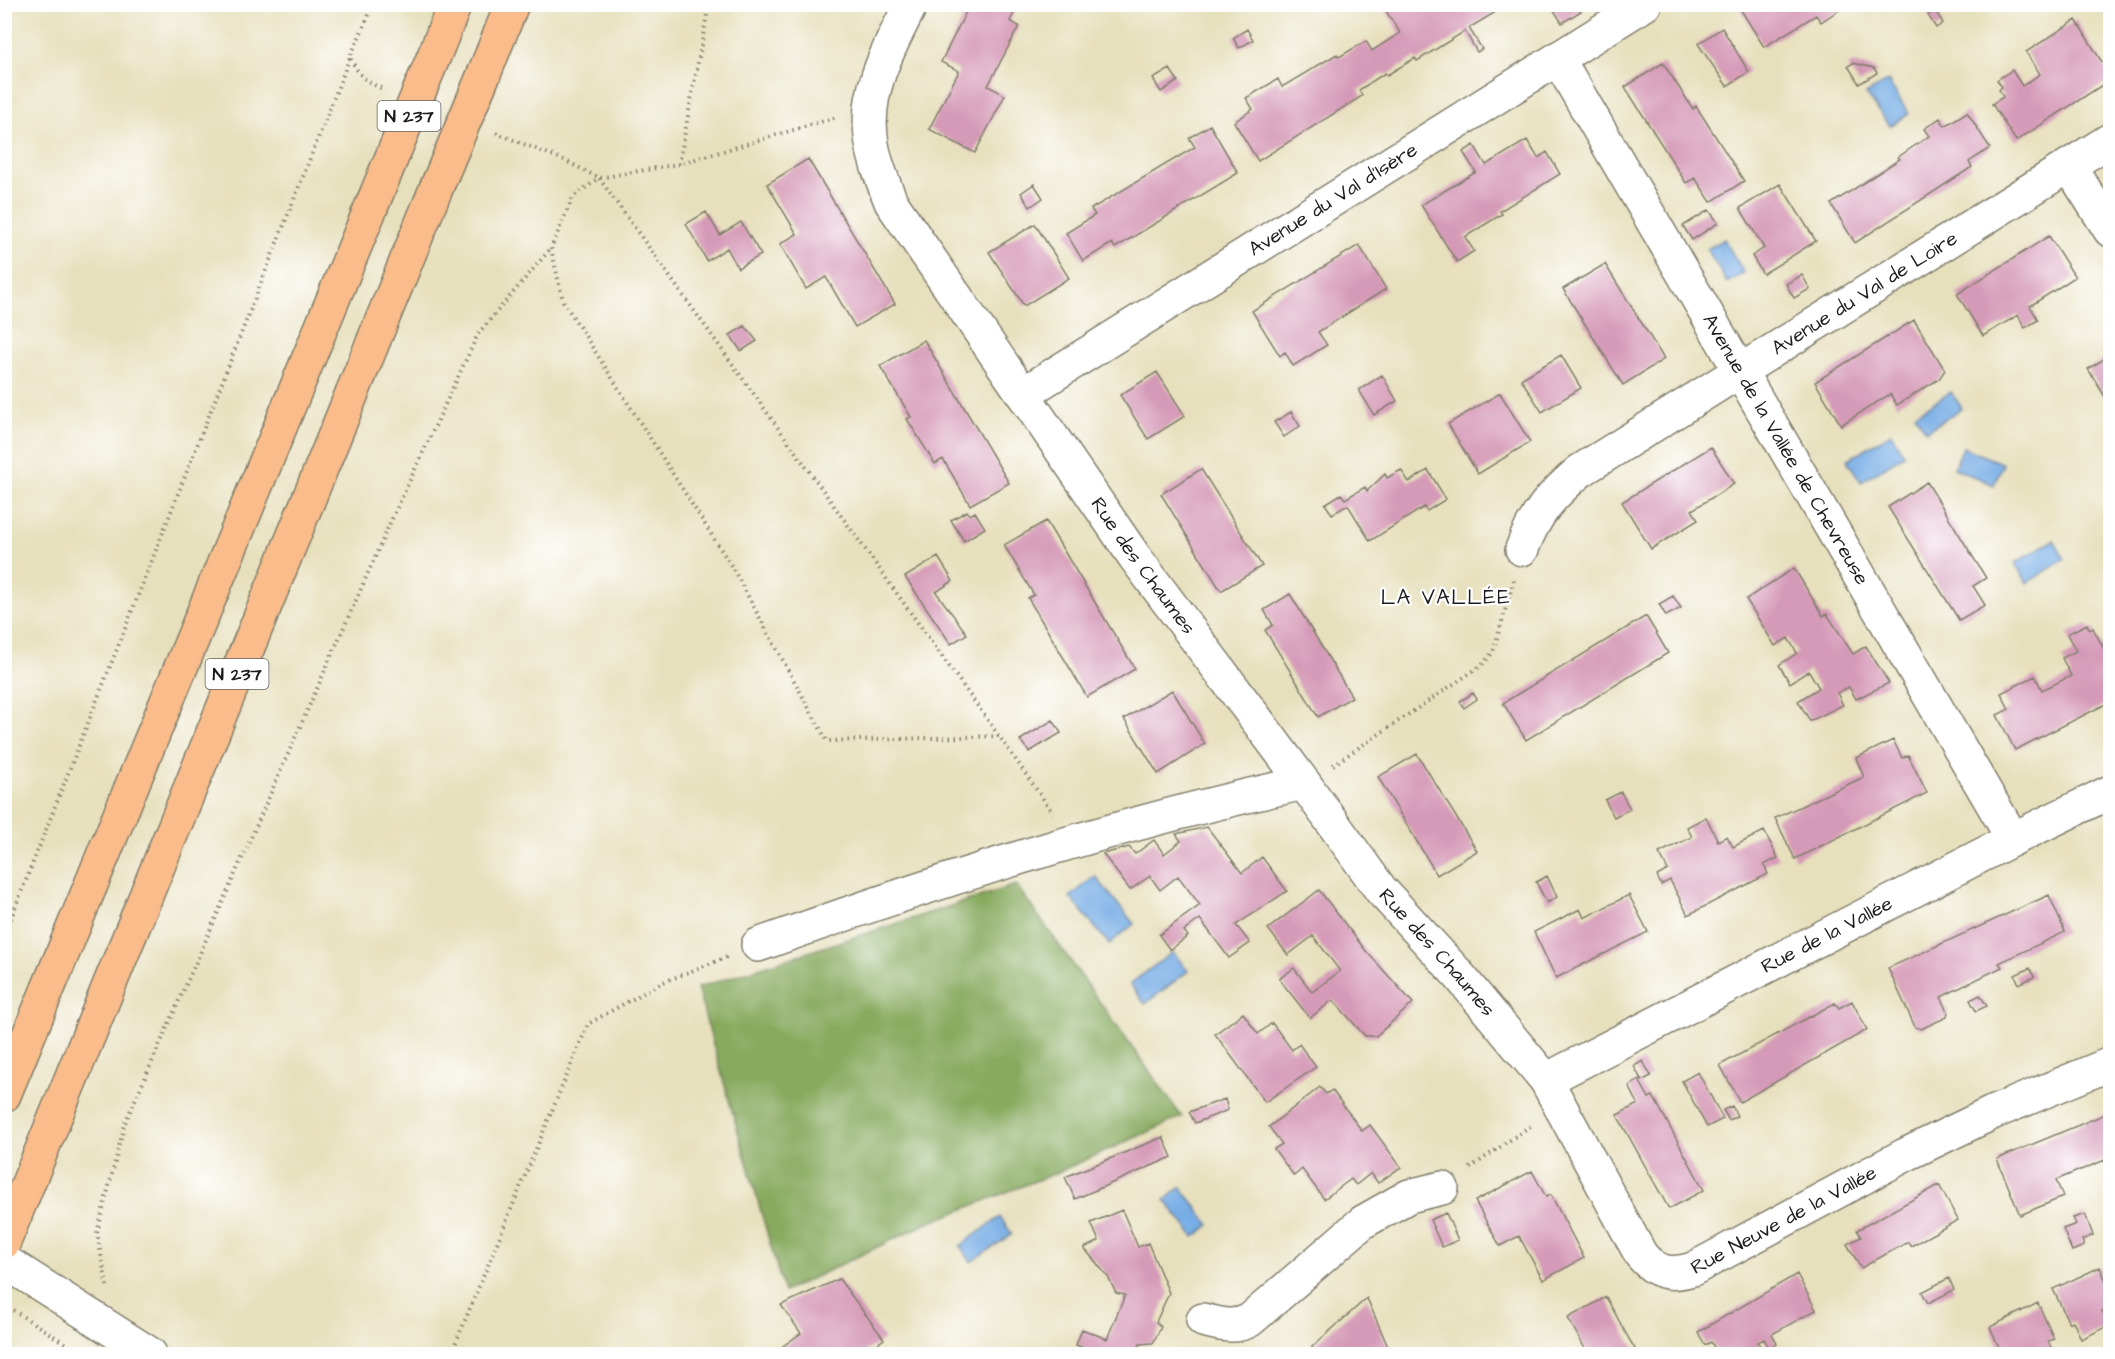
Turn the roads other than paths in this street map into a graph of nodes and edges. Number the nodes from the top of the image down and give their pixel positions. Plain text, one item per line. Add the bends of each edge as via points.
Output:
1 (455, 4) edge
2 (512, 4) edge
3 (911, 4) edge
4 (1645, 4) edge
5 (1557, 59) junction
6 (2110, 140) edge
7 (2070, 167) junction
8 (2110, 230) edge
9 (1740, 372) junction
10 (1023, 394) junction
11 (1522, 549) road end
12 (1304, 783) junction
13 (2110, 792) edge
14 (2013, 839) junction
15 (758, 945) road end
16 (2110, 1064) edge
17 (1553, 1092) junction
18 (4, 1095) edge
19 (1442, 1188) road end
20 (4, 1242) edge
21 (4, 1261) edge
22 (1203, 1320) dead end
23 (150, 1354) edge

1 - 18 highway, N 237, bridge
2 - 20 highway, N 237, bridge
3 - 10 street, Rue des Chaumes via 875,82 870,135 891,202
4 - 5 street, Avenue du Val d'Isère
5 - 9 street, Avenue de la Vallée de Chevreuse
5 - 10 street, Avenue du Val d'Isère
6 - 7 street, Avenue du Val de Loire
7 - 8 street
7 - 9 street, Avenue du Val de Loire
9 - 11 street, Avenue du Val de Loire via 1580,471 1551,496 1533,522
9 - 14 street, Avenue de la Vallée de Chevreuse
10 - 12 street, Rue des Chaumes via 1134,556
12 - 15 street via 1071,841 962,874
12 - 17 street, Rue des Chaumes via 1381,890 1457,973
13 - 14 street, Rue de la Vallée
14 - 17 street, Rue de la Vallée
16 - 17 street, Rue Neuve de la Vallée via 1992,1113 1905,1155 1693,1269 1675,1275 1650,1266 1641,1255
19 - 22 street via 1409,1196 1363,1222 1241,1325
21 - 23 street

